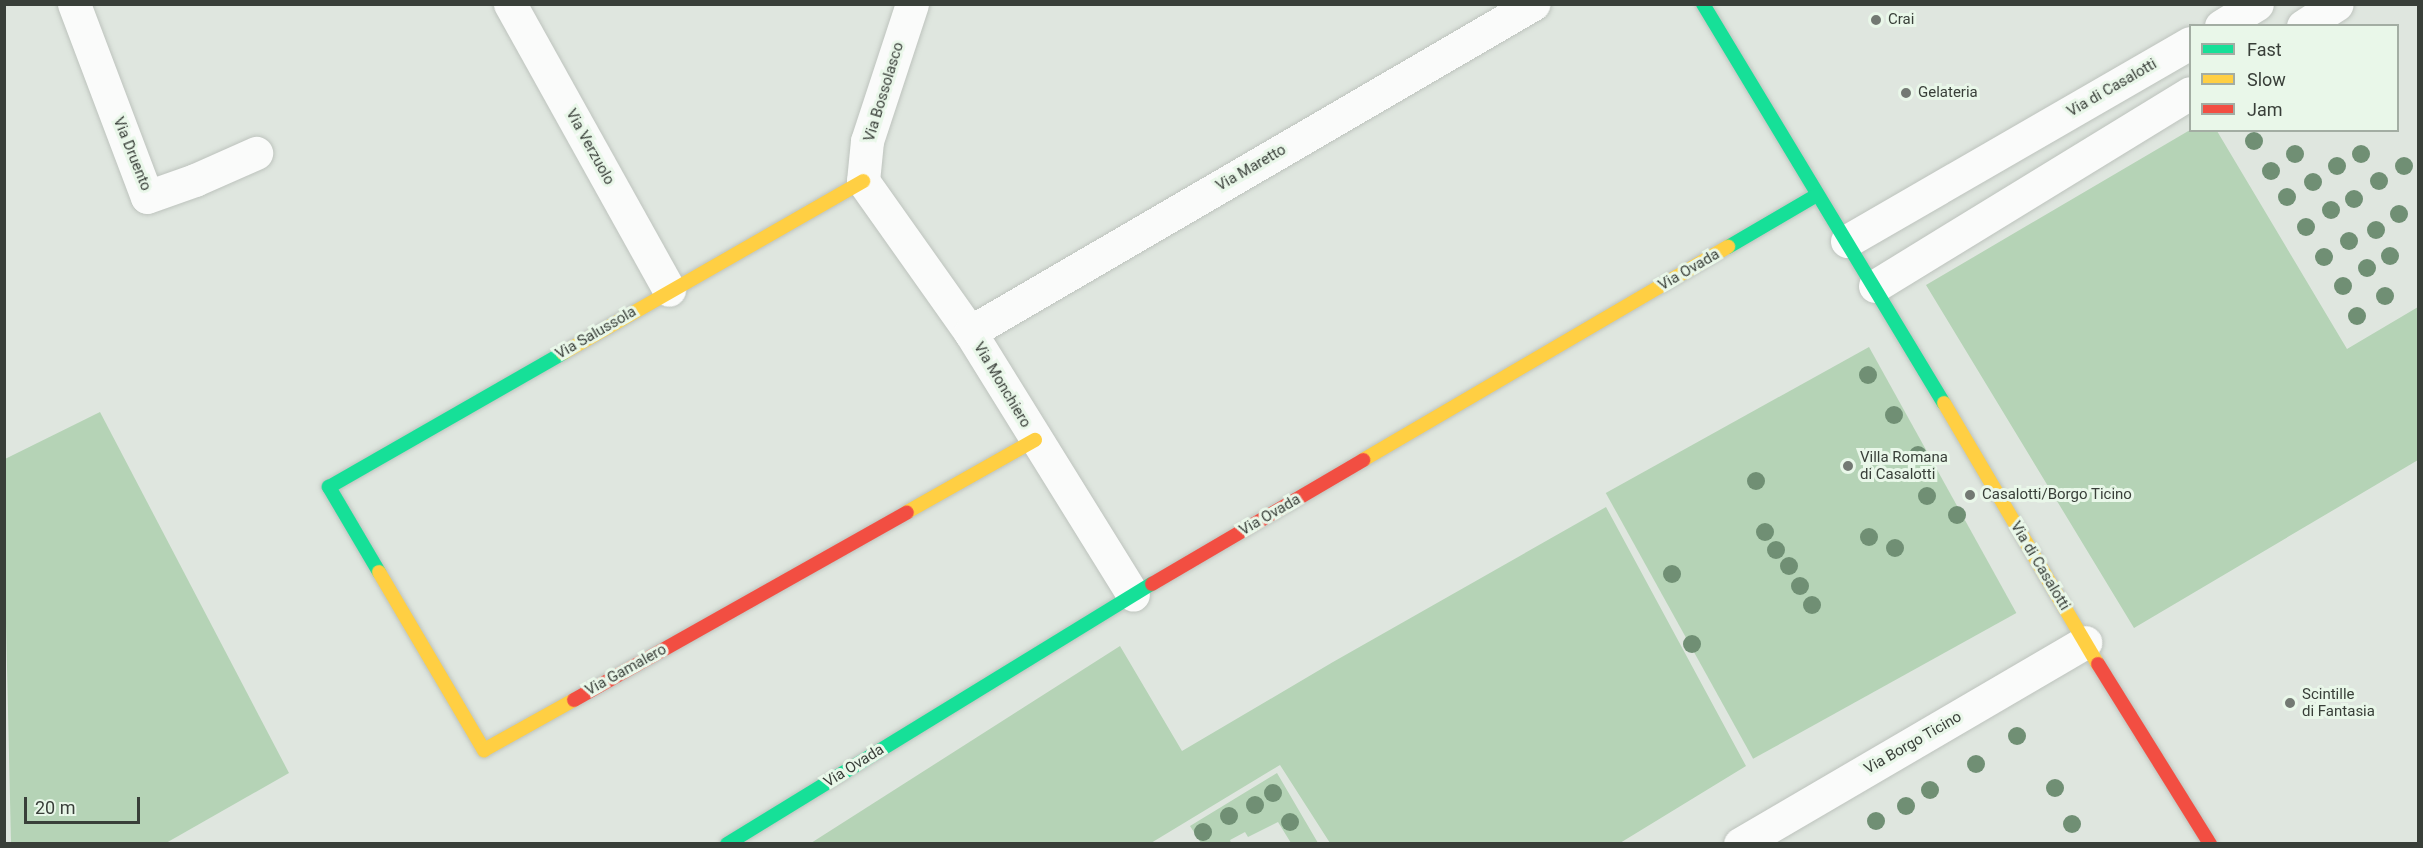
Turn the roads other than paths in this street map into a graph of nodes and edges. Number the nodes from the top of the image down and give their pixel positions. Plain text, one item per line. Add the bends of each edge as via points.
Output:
1 (74, 4) edge
2 (510, 4) edge
3 (912, 4) edge
4 (1533, 4) edge
5 (1703, 4) edge
6 (2257, 4) edge
7 (2337, 4) edge
8 (2224, 24) edge
9 (2306, 24) edge
10 (2189, 44) edge
11 (2189, 94) edge
12 (256, 153) dead end
13 (863, 181) junction
14 (1817, 195) junction
15 (1847, 241) junction
16 (1875, 286) junction
17 (669, 290) junction
18 (970, 332) junction
19 (1035, 440) junction
20 (329, 487) joint
21 (1132, 595) junction
22 (2085, 642) junction
23 (727, 843) edge
24 (1740, 843) edge
25 (2210, 843) edge

1 - 12 street, Via Druento via 147,197
2 - 17 street, Via Verzuolo
3 - 13 street, Via Bossolasco via 867,141
4 - 18 street, Via Maretto
5 - 14 street, Via di Casalotti
6 - 8 street
7 - 9 street
10 - 15 street, Via di Casalotti
11 - 16 street
13 - 17 street, Via Salussola
13 - 18 street, Via Monchiero
14 - 15 street, Via di Casalotti
14 - 21 street, Via Ovada
15 - 16 street, Via di Casalotti
16 - 22 street, Via di Casalotti
17 - 20 street, Via Salussola
18 - 19 street, Via Monchiero
19 - 20 street, Via Gamalero via 484,750
19 - 21 street, Via Monchiero
21 - 23 street, Via Ovada
22 - 24 street, Via Borgo Ticino
22 - 25 street, Via di Casalotti

